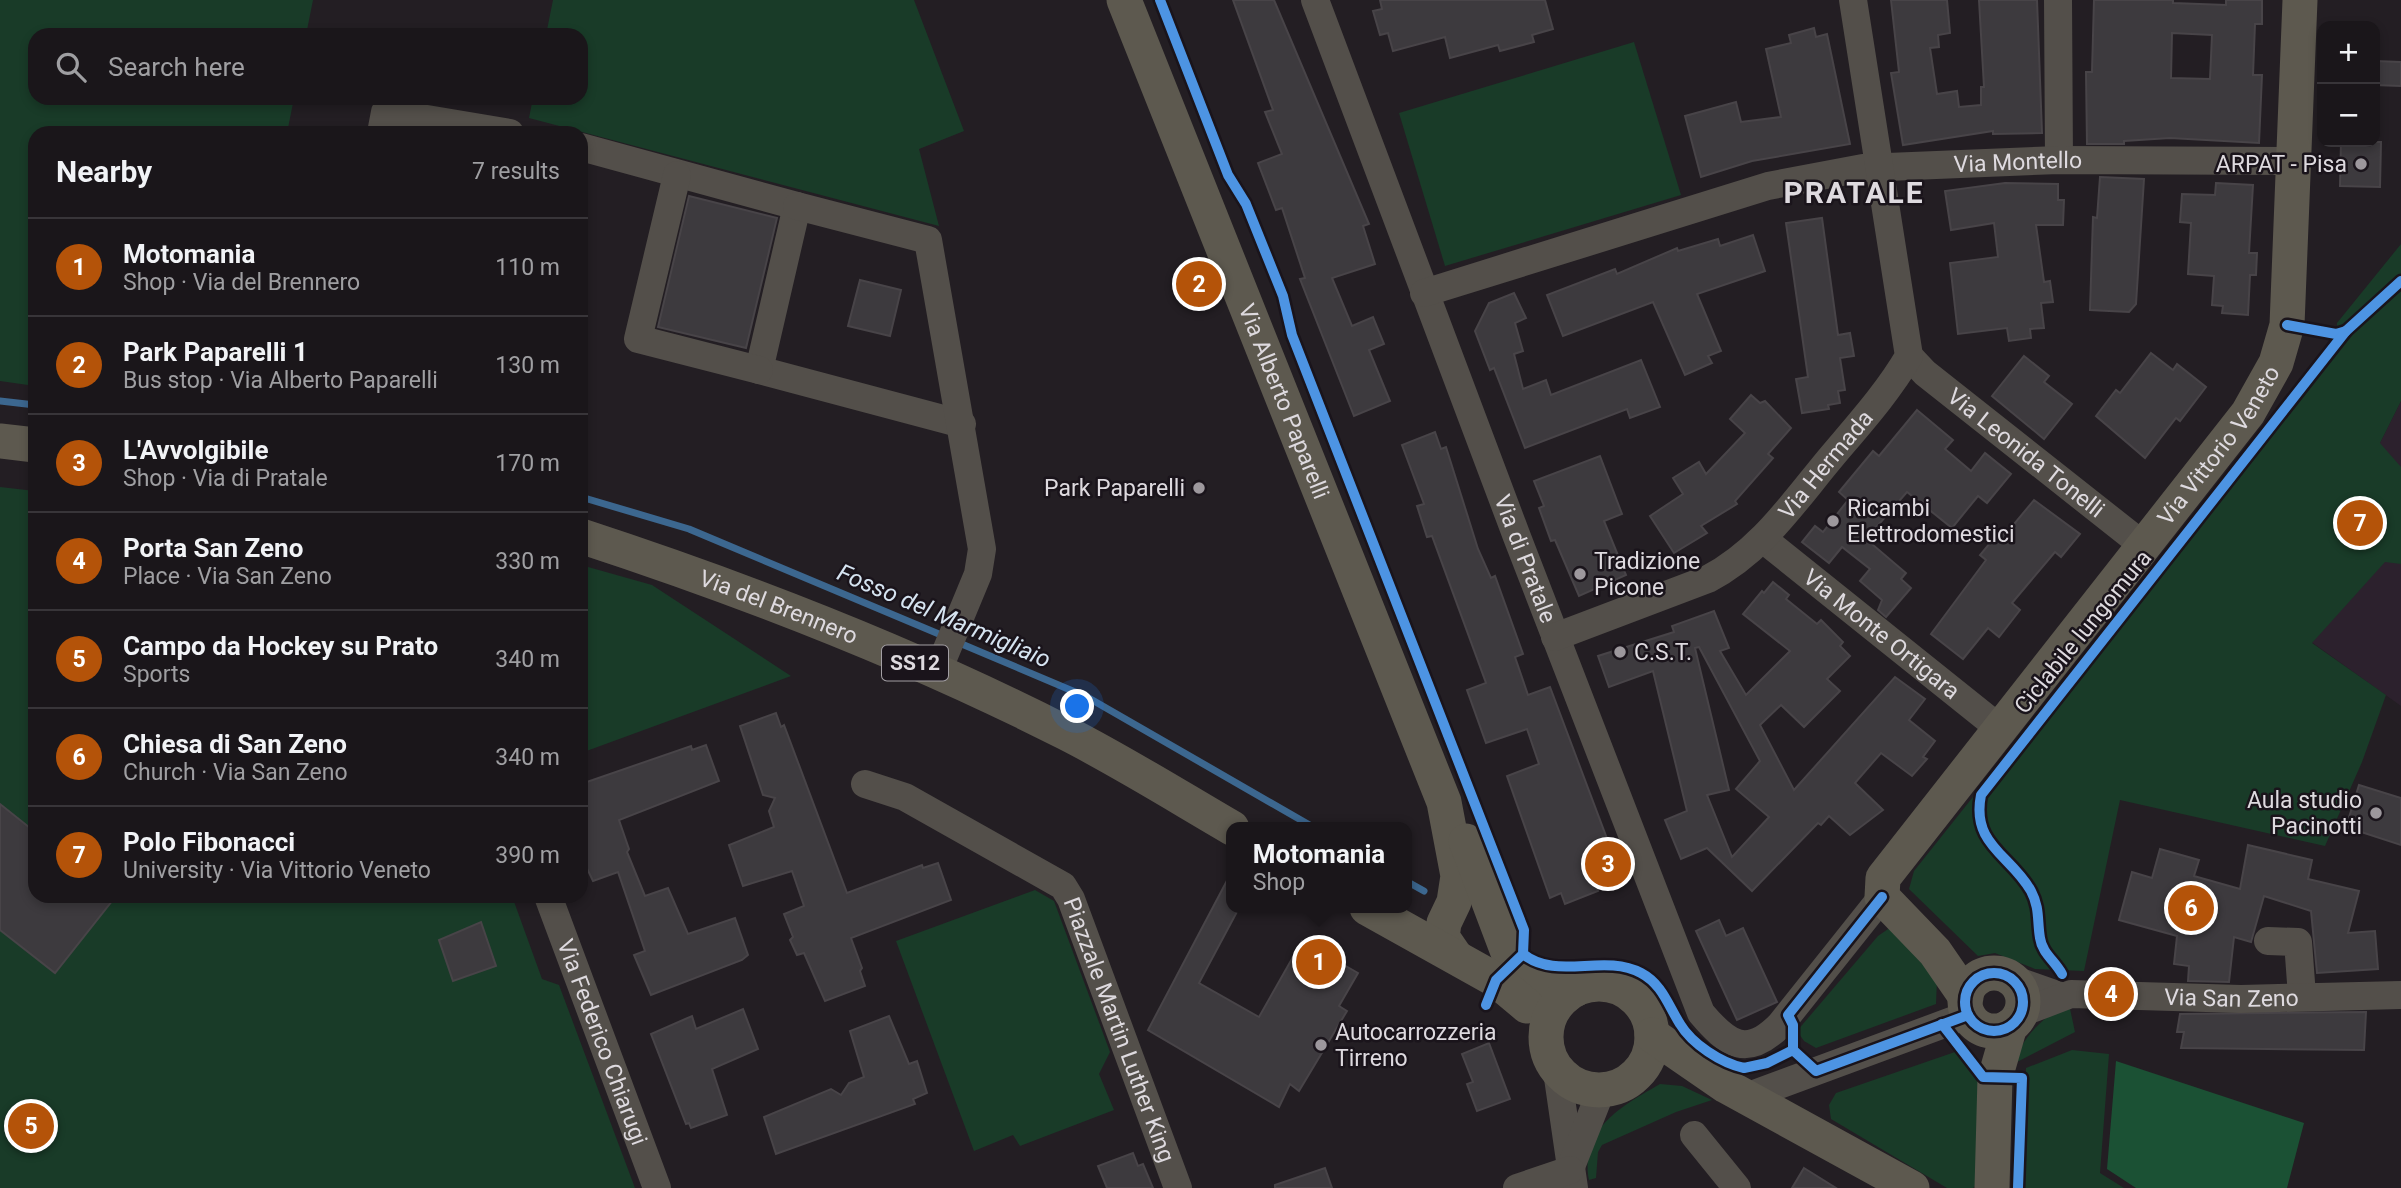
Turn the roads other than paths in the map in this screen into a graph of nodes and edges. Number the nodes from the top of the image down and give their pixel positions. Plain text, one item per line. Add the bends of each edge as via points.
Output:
1 (1124, 0) edge
2 (1315, 0) edge
3 (1853, 0) edge
4 (2058, 0) edge
5 (2300, 0) edge
6 (382, 126) edge
7 (468, 126) edge
8 (588, 149) edge
9 (2059, 160) junction
10 (2295, 161) junction
11 (1879, 166) junction
12 (677, 175) junction
13 (797, 206) junction
14 (1424, 293) junction
15 (1909, 356) junction
16 (759, 370) junction
17 (962, 424) junction
18 (0, 441) edge
19 (28, 444) edge
20 (588, 538) edge
21 (1763, 539) junction
22 (2144, 546) junction
23 (1555, 637) junction
24 (947, 650) junction
25 (1999, 728) junction
26 (865, 784) dead end
27 (1444, 802) junction
28 (1226, 825) edge
29 (1882, 897) junction
30 (551, 903) edge
31 (1376, 913) edge
32 (1447, 917) junction
33 (1495, 920) junction
34 (1401, 928) junction
35 (2268, 941) dead end
36 (1455, 956) junction
37 (1576, 989) junction
38 (1982, 991) junction
39 (2401, 995) edge
40 (2060, 996) junction
41 (2302, 996) junction
42 (1788, 1015) joint
43 (2016, 1020) junction
44 (1546, 1030) junction
45 (1652, 1035) junction
46 (1642, 1069) junction
47 (1557, 1071) junction
48 (1601, 1091) junction
49 (1737, 1091) junction
50 (1694, 1135) dead end
51 (1572, 1179) edge
52 (657, 1188) edge
53 (1178, 1188) edge
54 (1517, 1188) edge
55 (1737, 1188) edge
56 (1912, 1188) edge
57 (1992, 1188) edge

1 - 27 main road, Via Alberto Paparelli
2 - 14 street, Via di Pratale
3 - 11 street
4 - 9 street
5 - 10 main road, Via Vittorio Veneto
6 - 7 street via 385,112
8 - 12 street
9 - 10 street, Via Montello
9 - 11 street, Via Montello
10 - 22 main road, Via Vittorio Veneto via 2287,325 2276,363 2248,413
11 - 14 street, Via Montello via 1768,186
11 - 15 street
12 - 13 street
12 - 16 street via 638,339
13 - 16 street
13 - 17 street via 928,240
14 - 23 street, Via di Pratale
15 - 21 street, Via Hermada via 1889,387
15 - 22 street, Via Leonida Tonelli
16 - 17 street
17 - 24 street via 982,549 978,574
18 - 19 main road
20 - 24 main road, Via del Brennero / SS12
21 - 23 street, Via Hermada via 1708,579
21 - 25 street, Via Monte Ortigara
22 - 25 main road, Via Vittorio Veneto
23 - 42 street, Via di Pratale via 1701,1013 1729,1039 1750,1046 1765,1039
24 - 28 main road, Via del Brennero / SS12 via 1066,733
25 - 29 main road, Via Vittorio Veneto via 1888,869
26 - 53 street, Piazzale Martin Luther King via 905,797 1063,886
27 - 32 main road, Via Alberto Paparelli via 1458,870
27 - 33 main road, Via Alberto Paparelli via 1466,841
29 - 38 main road via 1935,952
29 - 42 street, Via Vittorio Veneto
30 - 52 street, Via Federico Chiarugi
31 - 34 main road
32 - 33 main road via 1458,908 1473,905
32 - 34 main road
32 - 36 main road via 1442,937
33 - 37 main road via 1509,959 1527,977 1544,987
34 - 36 main road
35 - 41 street via 2298,942
36 - 44 main road via 1496,979
37 - 44 main road via 1557,1004
37 - 45 main road via 1602,984 1628,993 1644,1009
38 - 40 street, Via San Zeno
38 - 43 main road via 2023,998
38 - 43 main road via 1986,1030
38 - 49 street
39 - 41 street, Via San Zeno
40 - 41 street, Via San Zeno
40 - 43 street, Via San Zeno
43 - 57 main road via 1995,1078
44 - 47 main road via 1547,1052
45 - 46 main road
45 - 49 main road
46 - 48 main road via 1626,1084
46 - 49 main road
47 - 48 main road via 1577,1086
47 - 51 street
48 - 51 street
49 - 56 main road
50 - 55 street
51 - 54 street

